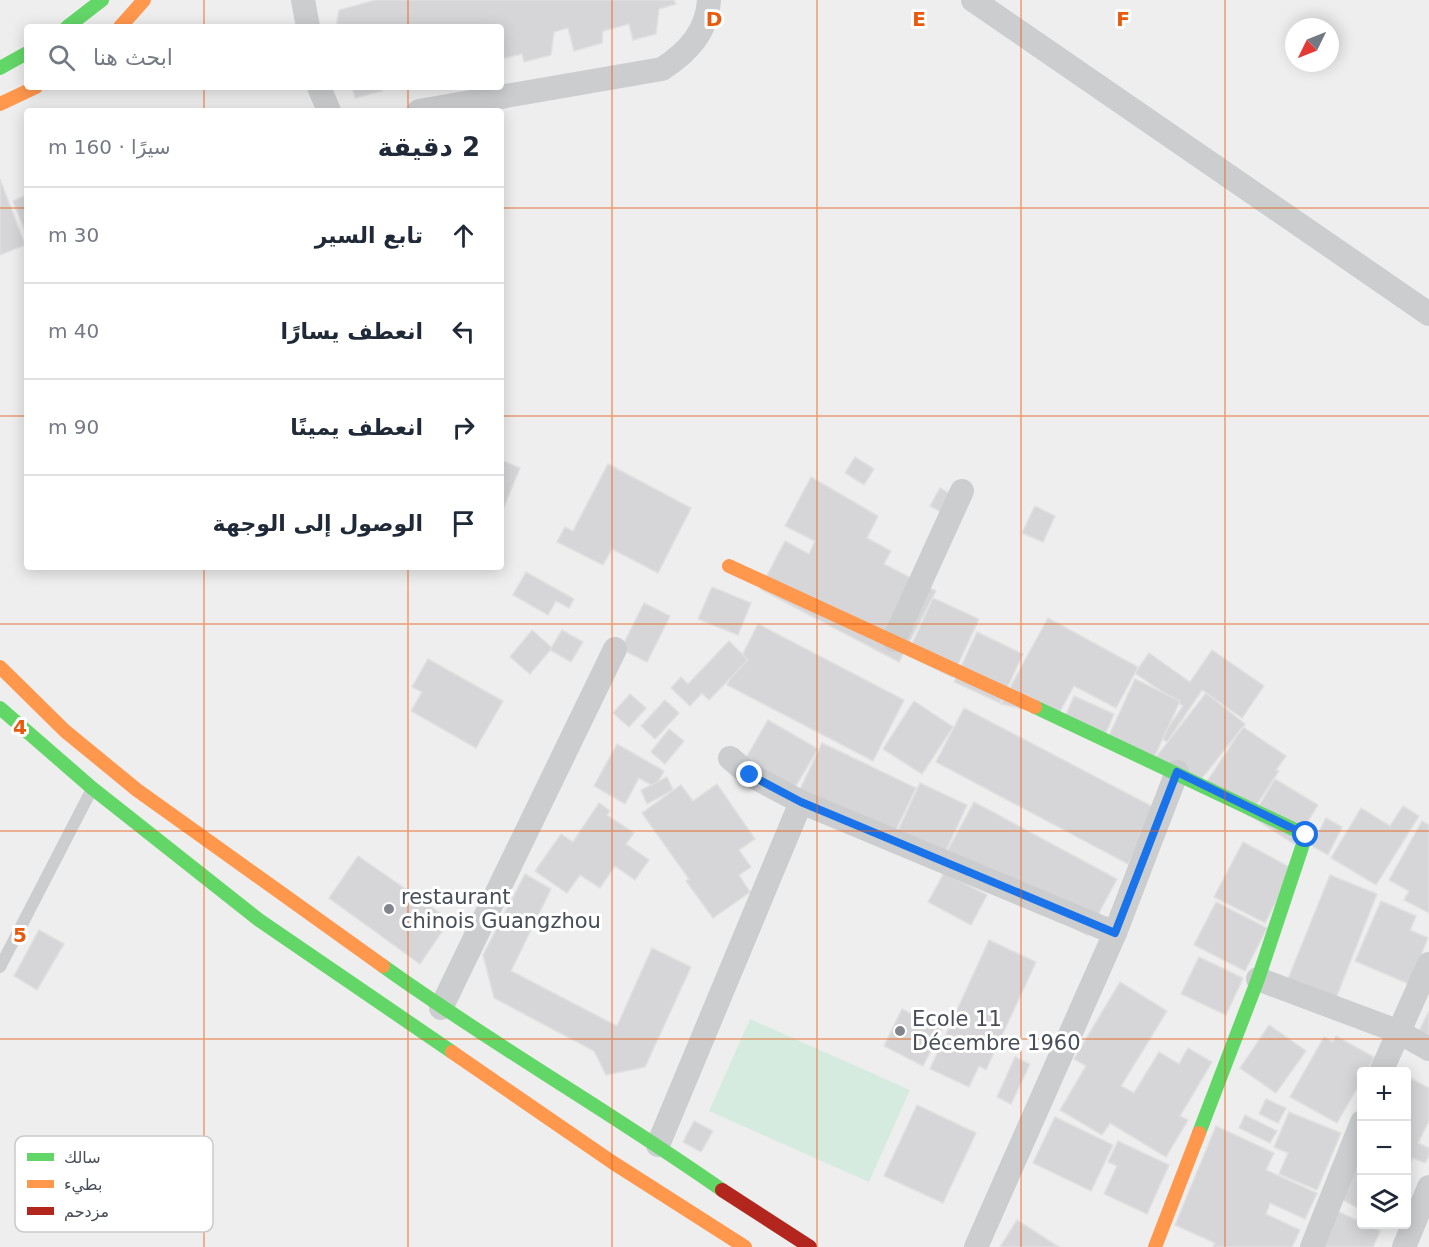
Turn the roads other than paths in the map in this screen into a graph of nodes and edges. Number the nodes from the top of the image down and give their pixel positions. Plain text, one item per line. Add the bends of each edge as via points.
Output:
1 (102, 0) edge
2 (144, 0) edge
3 (303, 0) edge
4 (709, 0) edge
5 (973, 0) edge
6 (72, 24) edge
7 (123, 24) edge
8 (307, 24) edge
9 (24, 55) edge
10 (0, 68) edge
11 (30, 90) edge
12 (320, 90) edge
13 (0, 104) edge
14 (328, 108) edge
15 (436, 108) edge
16 (1429, 314) edge
17 (962, 491) dead end
18 (729, 566) dead end
19 (894, 640) junction
20 (615, 649) dead end
21 (0, 667) edge
22 (0, 708) edge
23 (730, 758) dead end
24 (1177, 772) junction
25 (92, 788) junction
26 (801, 802) junction
27 (1115, 933) junction
28 (1429, 964) edge
29 (0, 967) edge
30 (1258, 979) junction
31 (441, 1008) junction
32 (1397, 1031) junction
33 (1429, 1049) edge
34 (1384, 1067) edge
35 (1357, 1134) edge
36 (658, 1145) junction
37 (1429, 1187) edge
38 (745, 1247) edge
39 (810, 1247) edge
40 (976, 1247) edge
41 (1155, 1247) edge
42 (1312, 1247) edge
43 (1404, 1247) edge

1 - 6 main road
2 - 7 main road
3 - 8 street
4 - 15 street via 708,14 698,37 684,55 662,69
5 - 16 street
9 - 10 main road
11 - 13 main road
12 - 14 street
17 - 19 street
18 - 19 main road
19 - 24 main road
20 - 31 street
21 - 31 main road via 65,731 137,790
22 - 25 main road
23 - 26 street via 750,775
24 - 27 street
24 - 30 main road via 1306,835
25 - 29 lane
25 - 38 main road via 259,920 612,1162
26 - 27 street
26 - 36 street
27 - 40 street
28 - 32 street
30 - 32 street
30 - 41 main road
31 - 36 main road
32 - 33 street
32 - 34 street
35 - 42 street
36 - 39 main road
37 - 43 street

